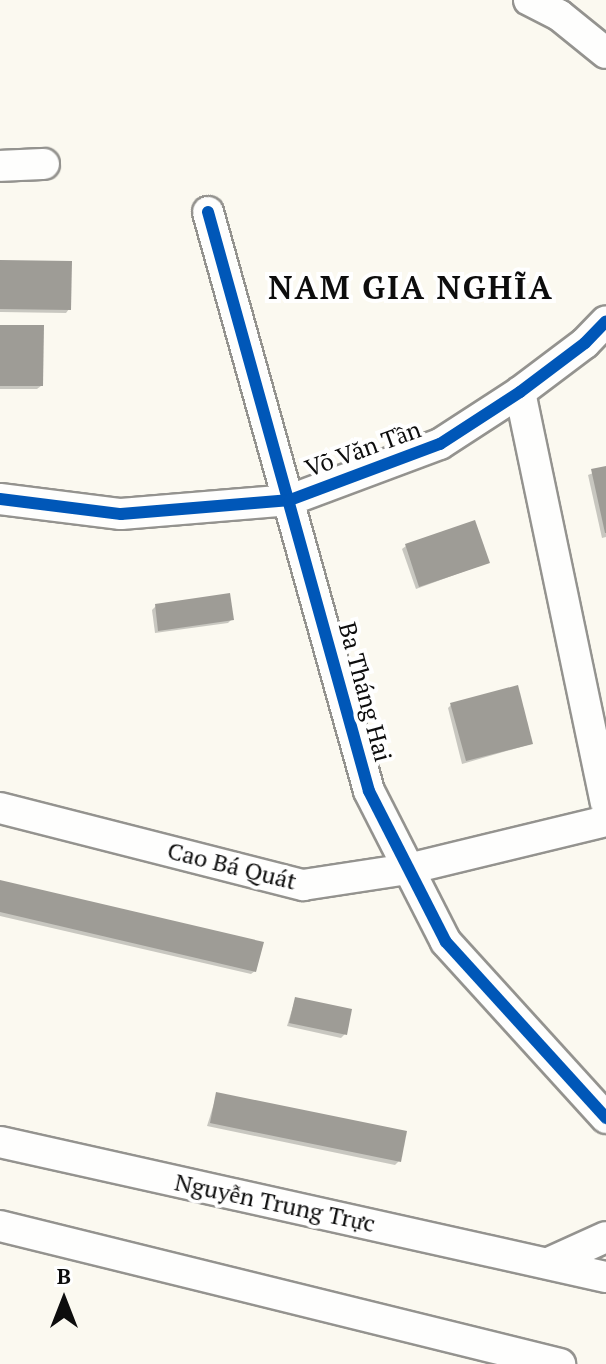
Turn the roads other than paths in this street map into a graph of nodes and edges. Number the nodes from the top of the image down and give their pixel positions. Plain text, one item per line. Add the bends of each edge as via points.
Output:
1 (529, 0) edge
2 (606, 53) edge
3 (44, 164) dead end
4 (0, 166) edge
5 (208, 212) dead end
6 (606, 321) edge
7 (520, 392) junction
8 (0, 499) edge
9 (290, 500) junction
10 (606, 803) edge
11 (0, 808) edge
12 (606, 821) edge
13 (408, 869) junction
14 (606, 1118) edge
15 (0, 1142) edge
16 (0, 1226) edge
17 (606, 1237) edge
18 (606, 1251) edge
19 (551, 1262) junction
20 (606, 1277) edge
21 (560, 1364) edge

1 - 2 street via 559,15
3 - 4 street
5 - 9 street, Ba Tháng Hai
6 - 7 street, Võ Văn Tần
7 - 9 street, Võ Văn Tần via 440,444
7 - 10 street
8 - 9 street, Võ Văn Tần via 121,514
9 - 13 street, Ba Tháng Hai via 369,791
11 - 13 street, Cao Bá Quát via 303,885
12 - 13 street, Cao Bá Quát
13 - 14 street, Ba Tháng Hai via 446,942
15 - 19 street, Nguyễn Trung Trực
16 - 21 street
17 - 19 street
18 - 19 street, Nguyễn Trung Trực
19 - 20 street, Nguyễn Trung Trực

